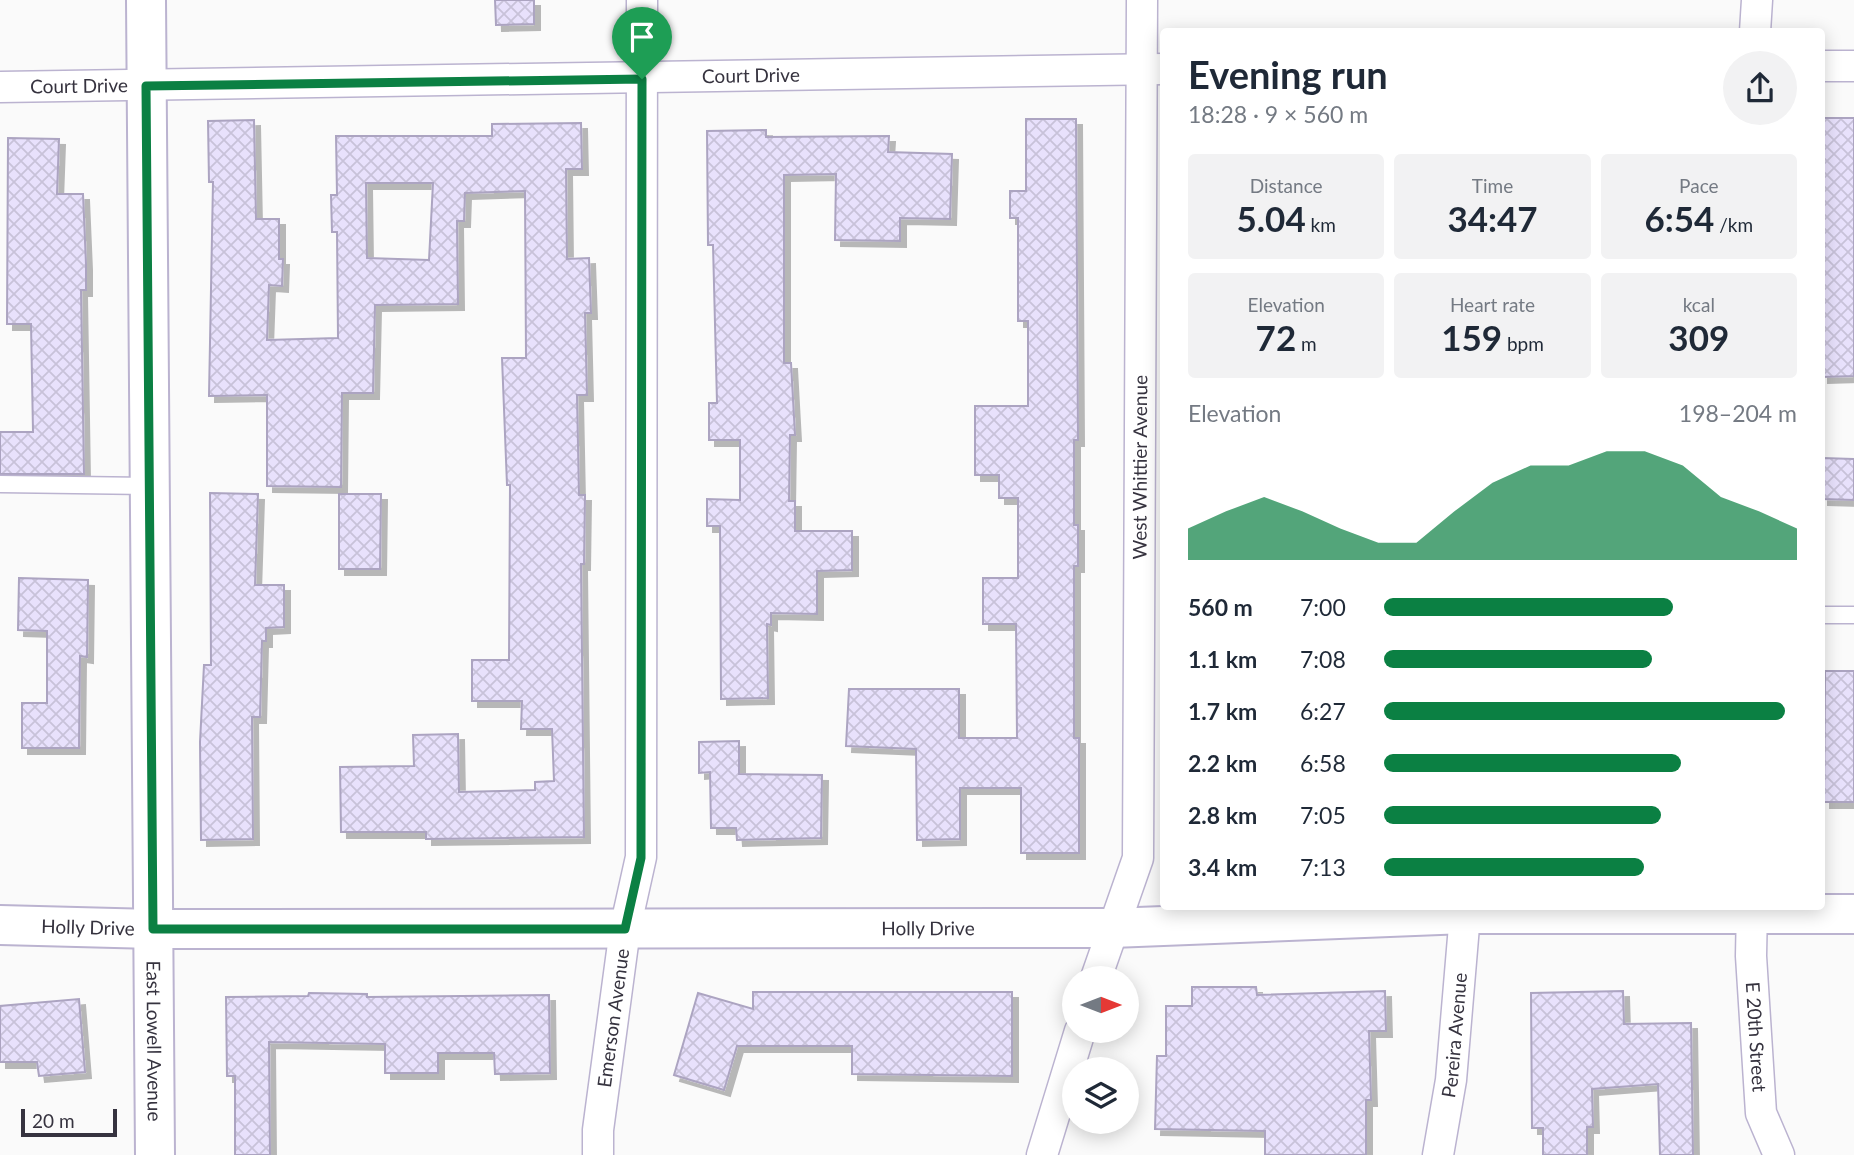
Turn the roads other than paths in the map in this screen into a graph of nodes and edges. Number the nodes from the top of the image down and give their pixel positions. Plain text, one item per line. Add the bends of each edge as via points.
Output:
1 (146, 0) edge
2 (642, 0) edge
3 (1142, 0) edge
4 (1757, 0) edge
5 (1755, 28) edge
6 (1825, 66) edge
7 (1854, 66) edge
8 (1153, 69) edge
9 (642, 79) junction
10 (146, 86) junction
11 (0, 87) edge
12 (0, 484) edge
13 (149, 486) junction
14 (1825, 615) edge
15 (1854, 615) edge
16 (1752, 910) edge
17 (1338, 913) edge
18 (1465, 914) junction
19 (1854, 914) edge
20 (0, 925) edge
21 (1112, 928) junction
22 (153, 929) junction
23 (625, 929) junction
24 (1100, 966) edge
25 (1076, 1043) edge
26 (155, 1155) edge
27 (598, 1155) edge
28 (1041, 1155) edge
29 (1438, 1155) edge
30 (1779, 1155) edge

1 - 10 street, East Lowell Avenue
2 - 9 street, Emerson Avenue
3 - 8 street, West Whittier Avenue
4 - 5 street
6 - 7 street
8 - 9 street, Court Drive
8 - 21 street, West Whittier Avenue via 1138,858
9 - 10 street, Court Drive
9 - 23 street, Emerson Avenue via 641,858
10 - 11 street, Court Drive
10 - 13 street, East Lowell Avenue
12 - 13 lane
13 - 22 street, East Lowell Avenue
14 - 15 lane
16 - 18 street, Holly Drive
16 - 19 street, Holly Drive
16 - 30 street, E 20th Street via 1761,1113
17 - 18 street, Holly Drive
17 - 21 street, Holly Drive
18 - 29 street, Pereira Avenue via 1451,1080
20 - 22 street, Holly Drive
21 - 23 street, Holly Drive
21 - 24 street, West Whittier Avenue
22 - 23 street, Holly Drive
22 - 26 street, East Lowell Avenue
23 - 27 street, Emerson Avenue
25 - 28 street

